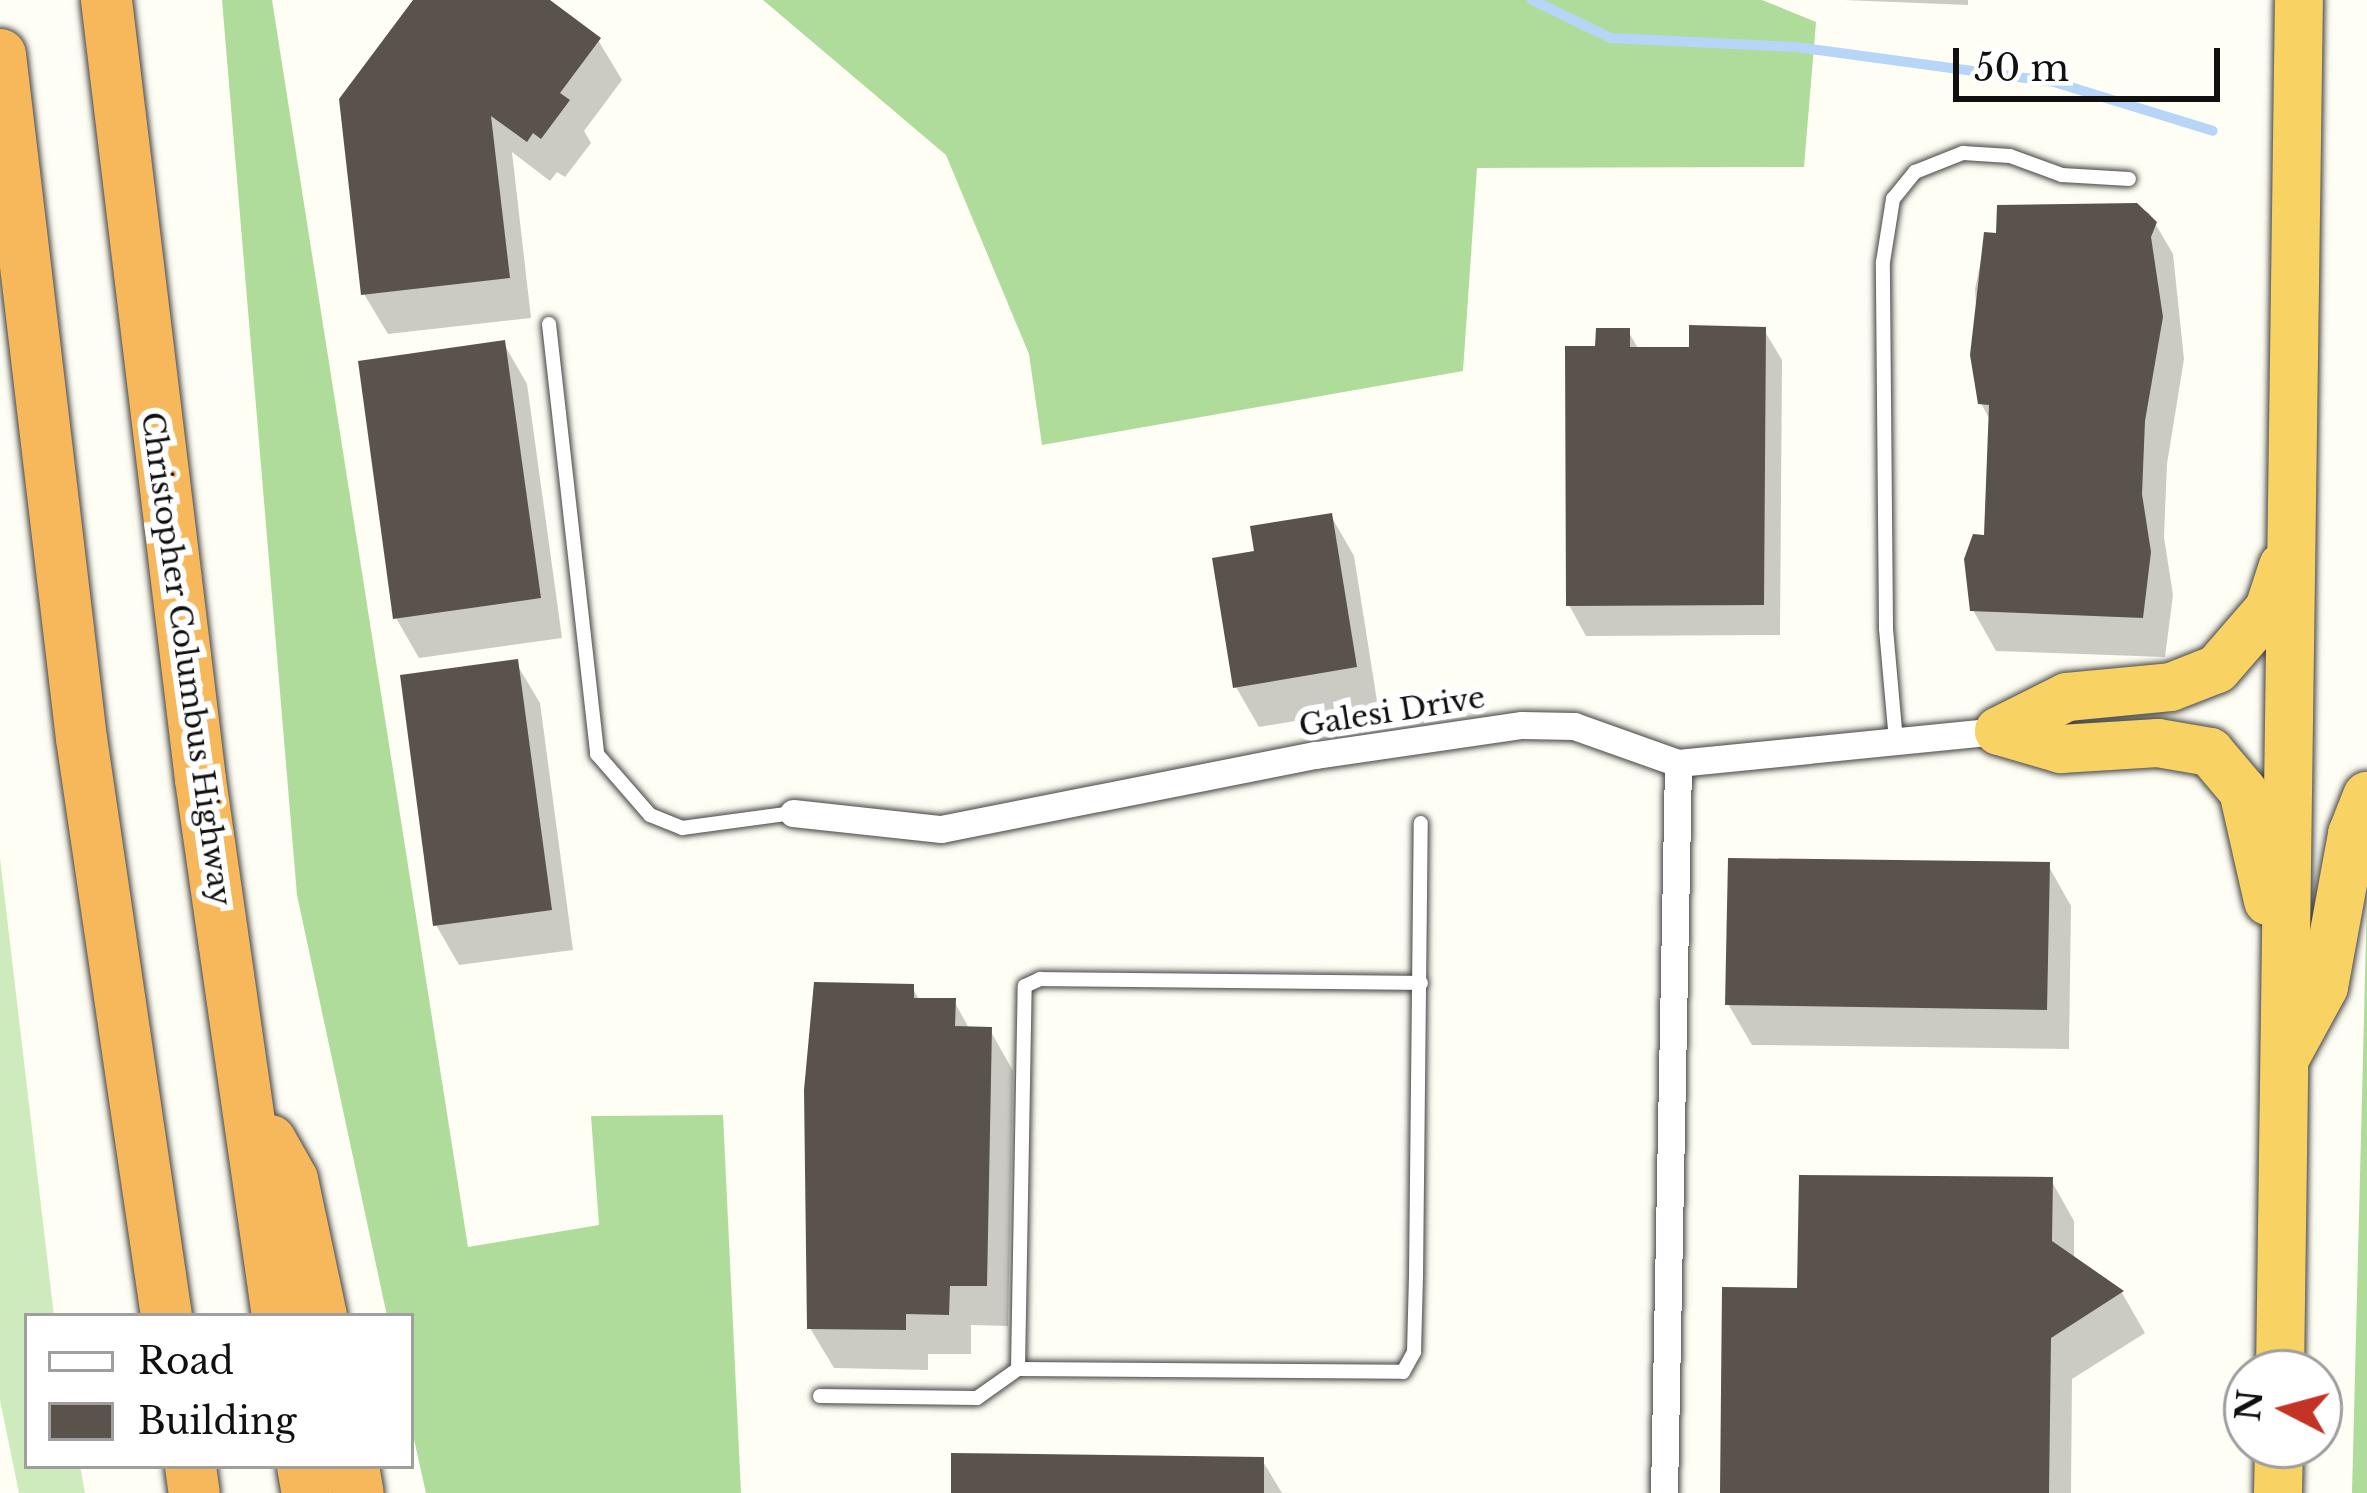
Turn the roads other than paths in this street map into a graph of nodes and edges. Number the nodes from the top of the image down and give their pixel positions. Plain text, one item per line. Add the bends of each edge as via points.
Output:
1 (106, 0) edge
2 (2299, 0) edge
3 (0, 54) edge
4 (2129, 178) dead end
5 (548, 324) dead end
6 (2297, 497) junction
7 (1999, 731) junction
8 (1896, 741) junction
9 (1678, 763) junction
10 (2367, 796) edge
11 (793, 813) joint
12 (1421, 823) dead end
13 (1421, 983) junction
14 (2286, 988) junction
15 (2286, 1056) junction
16 (246, 1098) junction
17 (166, 1313) edge
18 (277, 1313) edge
19 (320, 1313) edge
20 (2280, 1349) edge
21 (1018, 1369) junction
22 (820, 1396) dead end
23 (1664, 1493) edge

1 - 16 highway, Christopher Columbus Highway
2 - 6 highway
3 - 17 highway via 81,738
4 - 8 lane via 2062,175 2010,156 1963,154 1915,172 1893,199 1882,262 1886,628
5 - 11 lane via 597,754 650,815 682,828
6 - 7 highway via 2270,609 2217,669 2171,687 2067,697
6 - 14 highway
7 - 8 street, Galesi Drive
7 - 14 highway via 2062,749 2183,745 2229,768 2251,817
8 - 9 street, Galesi Drive
9 - 11 street, Galesi Drive via 1574,726 1522,725 1316,755 941,829
9 - 23 street
10 - 15 highway via 2324,987
12 - 13 lane
13 - 21 lane via 1414,1333 1403,1372
13 - 21 lane via 1040,979 1025,986
14 - 15 highway
15 - 20 highway
16 - 18 highway, Christopher Columbus Highway
16 - 19 highway via 292,1179
21 - 22 lane via 977,1398

